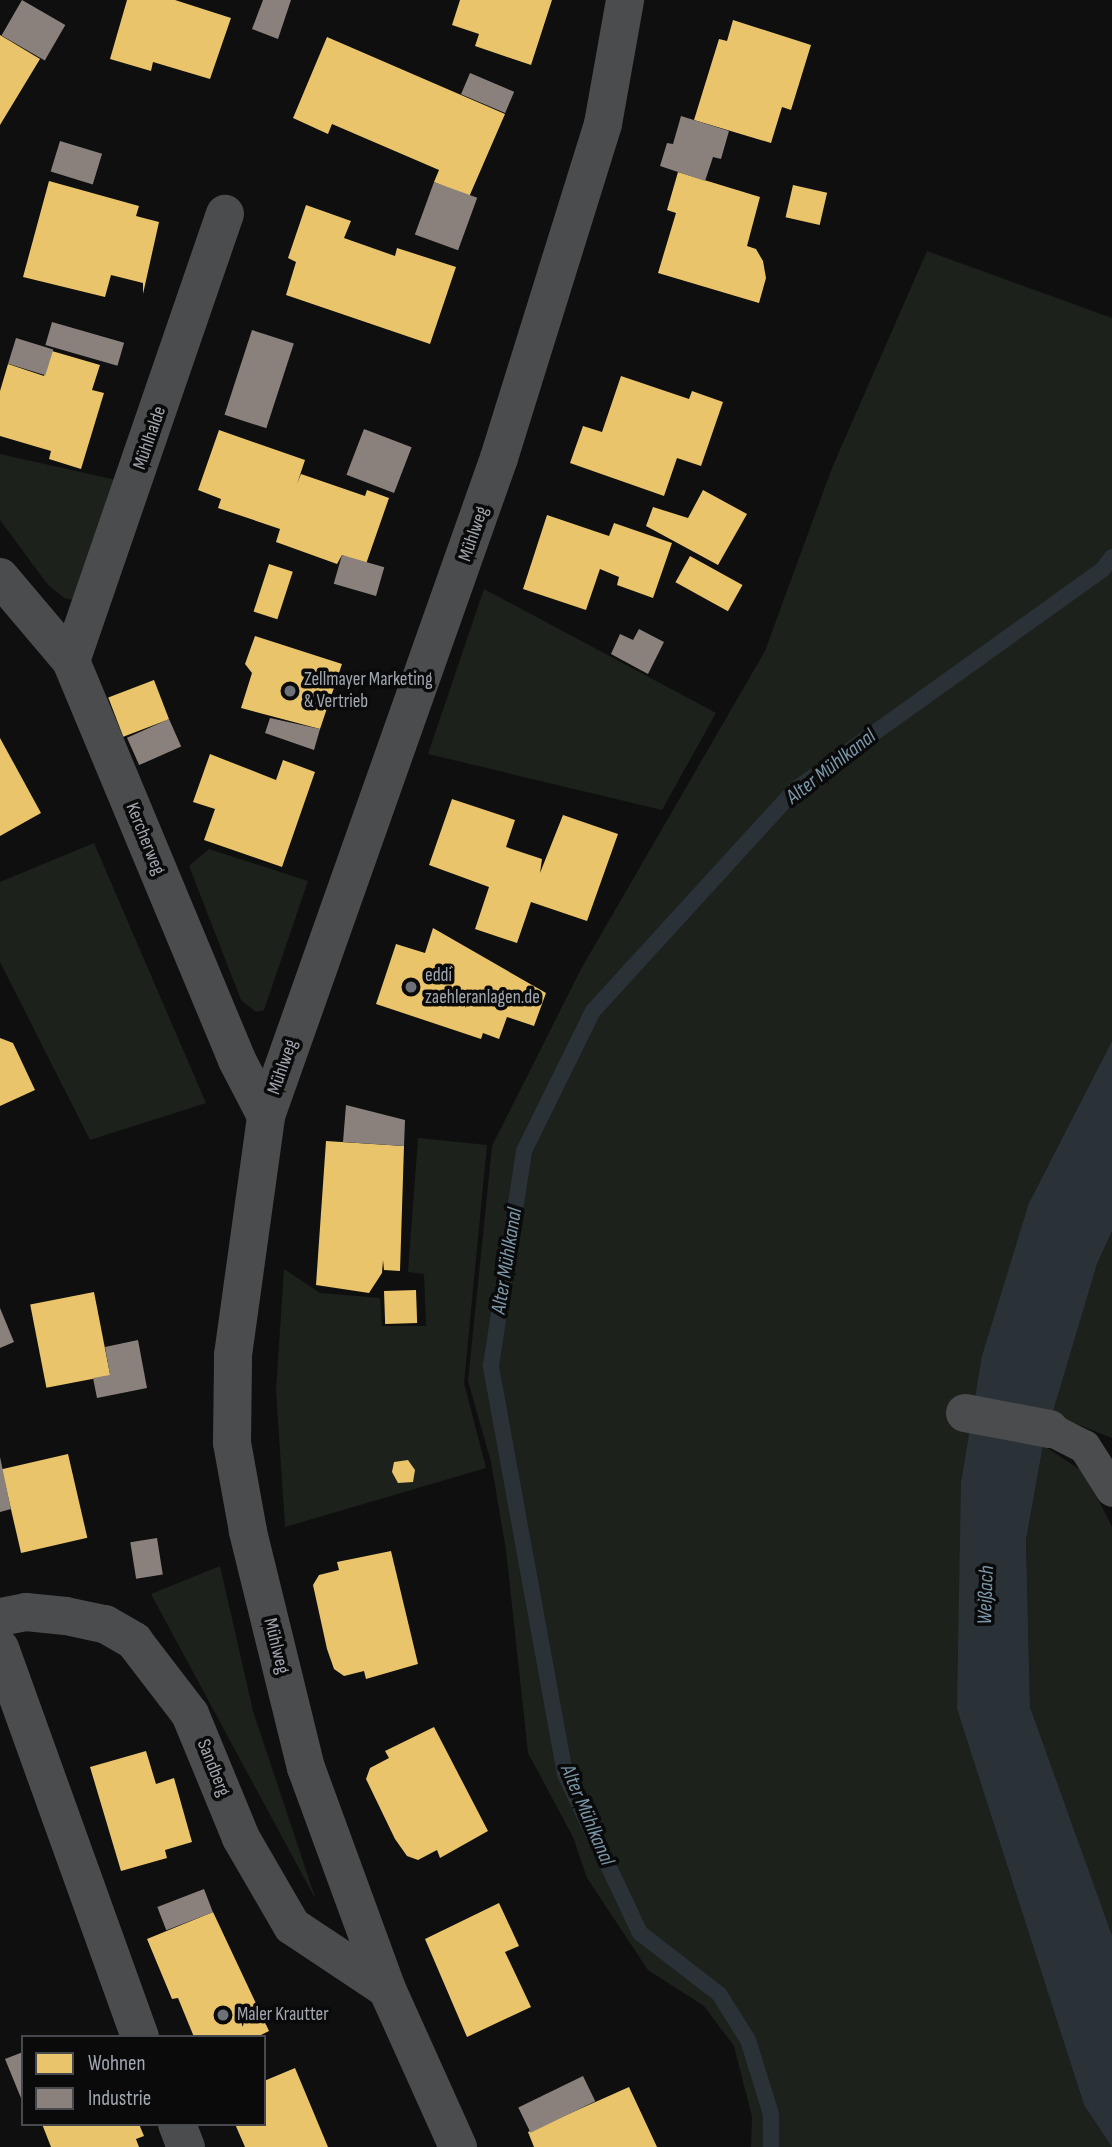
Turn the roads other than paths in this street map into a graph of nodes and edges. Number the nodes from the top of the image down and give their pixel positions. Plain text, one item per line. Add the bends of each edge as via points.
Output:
1 (625, 0) edge
2 (225, 214) dead end
3 (0, 577) edge
4 (71, 661) junction
5 (266, 1116) junction
6 (965, 1413) dead end
7 (1050, 1429) joint
8 (1112, 1490) edge
9 (0, 1617) edge
10 (0, 1648) edge
11 (387, 1989) junction
12 (139, 2035) edge
13 (178, 2126) edge
14 (186, 2147) edge
15 (458, 2147) edge

1 - 5 street, Mühlweg via 603,124 499,458
2 - 4 street, Mühlhalde
3 - 4 street, Kercherweg
4 - 5 street, Kercherweg via 237,1060
5 - 11 street, Mühlweg via 233,1355 232,1443 248,1531 306,1768
6 - 7 street
7 - 8 lane via 1084,1446
9 - 11 street, Sandberg via 26,1612 66,1616 105,1624 134,1641 190,1714 241,1838 292,1926
10 - 12 street
11 - 15 street, Mühlweg
13 - 14 street

